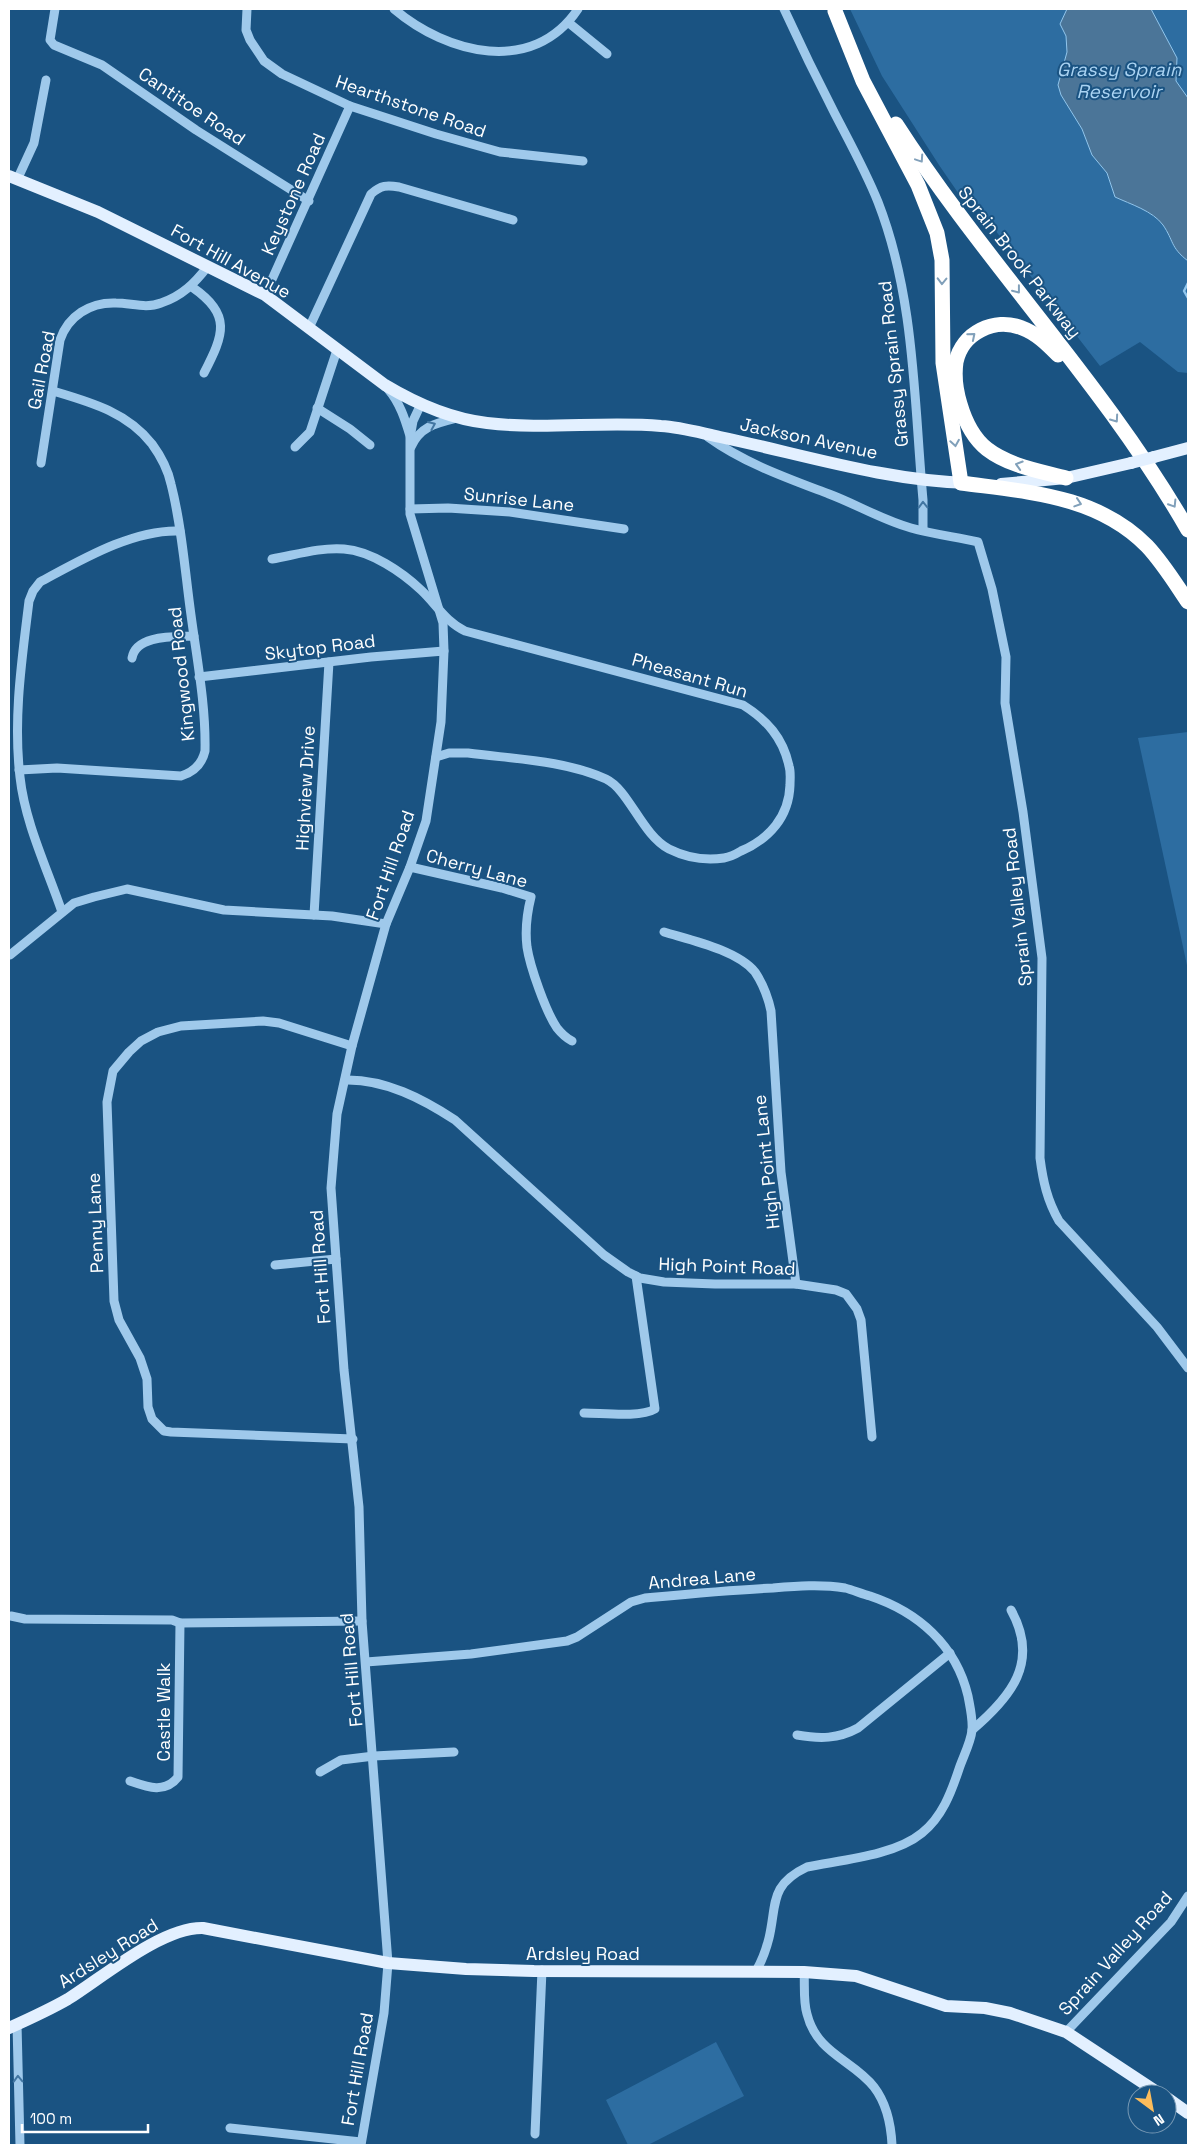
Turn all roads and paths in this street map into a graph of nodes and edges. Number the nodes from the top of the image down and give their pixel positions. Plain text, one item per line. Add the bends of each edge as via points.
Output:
1 (55, 9) edge
2 (246, 9) edge
3 (394, 9) edge
4 (578, 9) edge
5 (784, 9) edge
6 (834, 10) edge
7 (569, 23) junction
8 (607, 54) dead end
9 (46, 80) dead end
10 (350, 106) junction
11 (582, 161) dead end
12 (13, 178) edge
13 (308, 201) junction
14 (513, 220) dead end
15 (208, 266) junction
16 (192, 286) junction
17 (265, 295) junction
18 (309, 328) junction
19 (337, 350) junction
20 (204, 372) dead end
21 (385, 385) junction
22 (54, 390) junction
23 (1097, 393) junction
24 (421, 404) junction
25 (317, 408) junction
26 (463, 417) junction
27 (702, 432) junction
28 (411, 442) junction
29 (370, 445) dead end
30 (295, 446) dead end
31 (1188, 448) edge
32 (41, 464) dead end
33 (1066, 478) junction
34 (921, 480) junction
35 (961, 483) junction
36 (410, 508) junction
37 (624, 529) dead end
38 (923, 530) junction
39 (1188, 530) edge
40 (180, 531) junction
41 (272, 560) dead end
42 (1188, 602) edge
43 (440, 612) junction
44 (194, 636) junction
45 (444, 651) junction
46 (132, 658) dead end
47 (329, 662) junction
48 (199, 677) junction
49 (436, 757) junction
50 (19, 770) junction
51 (410, 867) junction
52 (62, 912) junction
53 (314, 915) junction
54 (386, 924) junction
55 (664, 932) dead end
56 (10, 955) dead end
57 (572, 1041) dead end
58 (352, 1046) junction
59 (345, 1080) junction
60 (336, 1259) junction
61 (275, 1265) dead end
62 (636, 1276) junction
63 (796, 1284) junction
64 (1188, 1368) edge
65 (584, 1412) dead end
66 (872, 1437) dead end
67 (353, 1438) junction
68 (1011, 1610) dead end
69 (11, 1616) dead end
70 (362, 1621) junction
71 (180, 1624) junction
72 (950, 1653) junction
73 (366, 1662) junction
74 (972, 1730) junction
75 (797, 1735) dead end
76 (454, 1752) dead end
77 (374, 1756) junction
78 (320, 1772) dead end
79 (130, 1780) dead end
80 (1188, 1896) edge
81 (388, 1963) junction
82 (542, 1970) junction
83 (756, 1971) junction
84 (804, 1972) junction
85 (13, 2026) edge
86 (1066, 2032) junction
87 (1145, 2084) edge
88 (1177, 2105) edge
89 (1188, 2113) edge
90 (230, 2128) dead end
91 (535, 2134) dead end
92 (361, 2144) edge
93 (20, 2145) edge
94 (892, 2145) edge

1 - 13 street, Cantitoe Road via 50,40 54,45 102,65
2 - 10 street, Hearthstone Road via 246,30 264,61 282,74
3 - 7 street via 424,31 449,42 498,52 535,46
4 - 7 street
5 - 34 street, Grassy Sprain Road via 863,169 895,256 907,314
6 -> 23 highway, Sprain Brook Parkway via 878,93 928,171
6 -> 35 highway via 869,93 918,185 937,233 942,260 943,363
7 - 8 street
9 - 12 street via 34,143
10 - 11 street, Hearthstone Road via 500,152
10 - 13 street, Keystone Road
12 - 15 main road, Fort Hill Avenue via 98,212
13 - 17 street, Keystone Road
14 - 18 street via 400,187 379,186 371,194
15 - 16 street, Gail Road
15 - 17 main road, Fort Hill Avenue
16 - 20 street via 208,298 218,312 220,334
16 - 22 street, Gail Road via 157,304 101,304 80,311 64,329 60,340
17 - 18 main road, Fort Hill Avenue
18 - 19 main road, Fort Hill Avenue
19 - 21 main road, Fort Hill Avenue
19 - 25 street
21 - 24 main road, Fort Hill Avenue
21 - 28 street via 401,410
22 - 32 street, Gail Road
22 - 40 street, Kingwood Road via 123,418 152,444 171,483
33 -> 23 highway via 1011,462 981,444 967,424 958,399 955,373 958,356 965,342 978,331 994,325 1012,325 1040,338
23 -> 39 highway, Sprain Brook Parkway
24 - 26 main road, Jackson Avenue
24 - 28 street, Fort Hill Road via 413,421
25 - 29 street
25 - 30 street via 310,432
26 - 27 main road, Jackson Avenue via 485,423 661,426
28 -> 26 street via 427,427
27 - 34 main road, Jackson Avenue
27 - 38 street via 730,453 760,467 863,510
28 - 36 street, Fort Hill Road
31 - 33 main road, Jackson Avenue, bridge
33 - 35 main road, Jackson Avenue via 998,484
34 - 35 main road, Jackson Avenue
38 -> 34 street, Grassy Sprain Road
35 -> 42 highway via 1053,496 1100,512 1129,530 1146,546
36 - 37 street, Sunrise Lane via 510,512
36 - 43 street, Fort Hill Road
38 - 64 street, Sprain Valley Road via 978,542 1006,657 1005,703 1042,958 1040,1158 1049,1203 1059,1221 1157,1327
40 - 44 street, Kingwood Road
40 - 50 street via 162,530 126,540 40,582 32,591 19,687
41 - 43 street, Pheasant Run via 323,550 355,550 408,579
43 - 45 street, Fort Hill Road
43 - 49 street, Pheasant Run via 465,631 743,705 767,722 778,737 790,769 790,793 785,812 776,827 763,838 726,858 696,859 656,840 617,788 608,780 585,770 468,753
44 - 46 street via 168,637 140,644
44 - 48 street, Kingwood Road
45 - 47 street, Skytop Road
45 - 49 street, Fort Hill Road
47 - 48 street, Skytop Road
47 - 53 street, Highview Drive
48 - 50 street, Kingwood Road via 205,751 203,759 189,773 169,776 90,769
49 - 51 street, Fort Hill Road via 426,821
50 - 52 street via 25,803
51 - 54 street, Fort Hill Road
51 - 57 street, Cherry Lane via 531,897 526,933 531,965 558,1030
52 - 53 street via 74,903 127,889 224,910
52 - 56 street
53 - 54 street
54 - 58 street, Fort Hill Road
55 - 63 street, High Point Lane via 723,951 742,961 754,972 767,994 771,1011 781,1172
58 - 59 street, Fort Hill Road
58 - 67 street, Penny Lane via 263,1021 181,1026 158,1032 129,1052 113,1071 107,1102 114,1301 119,1320 140,1358 147,1379 148,1407 152,1418 164,1430 171,1432
59 - 60 street, Fort Hill Road via 337,1114 332,1163 331,1207
59 - 62 street, High Point Road via 375,1083 429,1102 455,1120 604,1255
60 - 61 street
60 - 67 street, Fort Hill Road via 344,1370
62 - 63 street, High Point Road via 664,1282
62 - 65 street via 655,1409 638,1413
63 - 66 street, High Point Road via 846,1294 857,1309 864,1336
67 - 70 street, Fort Hill Road via 360,1507
68 - 74 street via 1023,1637 1024,1649 1018,1675 996,1710
69 - 71 street via 172,1620
70 - 71 street
70 - 73 street, Fort Hill Road
71 - 79 street, Castle Walk via 178,1777 173,1784 152,1788
72 - 73 street, Andrea Lane via 920,1620 902,1609 845,1588 814,1585 645,1598 631,1602 567,1641 471,1654
72 - 74 street, Andrea Lane via 966,1688
72 - 75 street via 846,1735 831,1738
73 - 77 street, Fort Hill Road
74 - 83 street via 952,1791 934,1821 921,1834 887,1850 806,1867 786,1880 775,1898 769,1938
76 - 77 street
77 - 78 street via 341,1760
77 - 81 street, Fort Hill Road
80 - 86 street, Sprain Valley Road via 1171,1922
81 - 82 main road, Ardsley Road
81 - 85 main road, Ardsley Road via 194,1927 154,1943 65,2000
81 - 92 street, Fort Hill Road via 384,2013
82 - 83 main road, Ardsley Road
82 - 91 street
83 - 84 main road, Ardsley Road
84 - 86 main road, Ardsley Road via 856,1976 946,2006 1010,2013
84 - 94 street via 807,2014 817,2036 832,2054 875,2088 888,2113
93 -> 85 street
86 - 87 main road, Ardsley Road
88 - 89 main road
90 - 92 street

